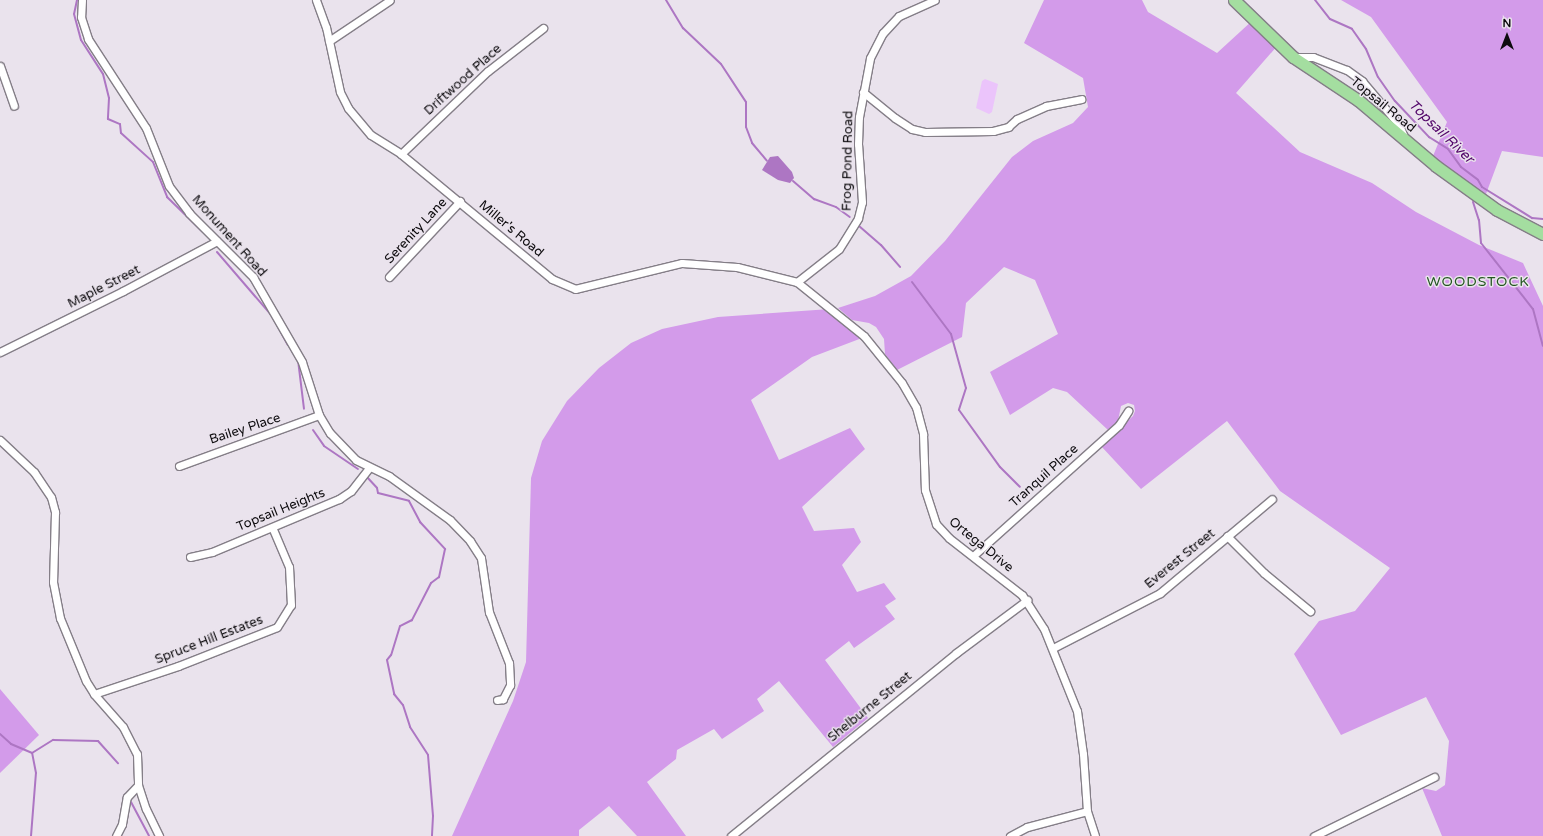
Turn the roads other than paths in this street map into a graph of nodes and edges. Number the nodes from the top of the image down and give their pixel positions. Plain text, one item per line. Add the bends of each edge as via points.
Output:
1 (82, 0) edge
2 (316, 0) edge
3 (390, 0) edge
4 (935, 0) edge
5 (1234, 0) edge
6 (543, 28) dead end
7 (329, 41) junction
8 (1293, 57) junction
9 (0, 66) edge
10 (863, 92) junction
11 (1081, 99) dead end
12 (14, 106) dead end
13 (1405, 141) junction
14 (401, 154) junction
15 (460, 201) junction
16 (1543, 234) edge
17 (217, 241) junction
18 (389, 277) dead end
19 (797, 282) junction
20 (0, 352) edge
21 (1128, 411) dead end
22 (319, 415) junction
23 (0, 440) edge
24 (179, 466) dead end
25 (369, 468) junction
26 (1272, 499) dead end
27 (272, 527) junction
28 (1227, 536) junction
29 (973, 556) junction
30 (190, 557) dead end
31 (1027, 600) junction
32 (1310, 611) dead end
33 (1052, 648) junction
34 (94, 694) junction
35 (497, 700) dead end
36 (1434, 778) dead end
37 (138, 785) junction
38 (1087, 811) junction
39 (116, 836) edge
40 (159, 836) edge
41 (731, 836) edge
42 (1010, 836) edge
43 (1095, 836) edge
44 (1314, 836) edge

1 - 17 street, Monument Road via 81,17 88,38 146,128 169,186 189,213
2 - 7 street, Miller's Road
3 - 7 street
4 - 10 street, Frog Pond Road via 900,16 883,32 870,58
5 - 8 main road, Topsail Road
6 - 14 street, Driftwood Place via 488,71
7 - 14 street, Miller's Road via 340,92 348,108 371,135
8 - 13 main road, Topsail Road via 1358,100
8 - 13 street via 1313,57 1347,70 1362,81 1399,124
9 - 12 street
10 - 11 street via 912,129 925,132 993,131 1008,127 1017,119 1046,106
10 - 19 street, Frog Pond Road via 858,144 862,202 858,218 839,249
13 - 16 main road, Topsail Road via 1498,210
14 - 15 street, Miller's Road
15 - 18 street, Serenity Lane
15 - 19 street, Miller's Road via 552,279 575,289 682,263 737,267
17 - 20 street, Maple Street via 123,292
17 - 22 street, Monument Road via 253,277 282,324 302,362
19 - 29 street, Ortega Drive via 855,326 906,388 916,407 922,428 924,481 929,509 942,530
21 - 29 street, Tranquil Place via 1119,425
22 - 24 street, Bailey Place
22 - 25 street, Monument Road via 340,446
23 - 34 street via 34,472 52,500 55,516 52,568 56,605 74,656
25 - 27 street, Topsail Heights via 343,497
25 - 35 street, Monument Road via 389,476 450,520 470,541 481,558 489,612 509,663 510,684 503,699
26 - 28 street, Everest Street
27 - 30 street, Topsail Heights via 212,552
27 - 34 street, Spruce Hill Estates via 289,567 291,605 277,627 178,666
28 - 32 street via 1264,573
28 - 33 street, Everest Street via 1158,594
29 - 31 street, Ortega Drive
31 - 33 street, Ortega Drive
31 - 41 street, Shelburne Street via 956,653
33 - 38 street, Ortega Drive via 1077,711
34 - 37 street via 123,727 137,754
36 - 44 street
37 - 39 street via 127,797 122,824
37 - 40 street
38 - 42 street via 1027,827
38 - 43 street, Ortega Drive

